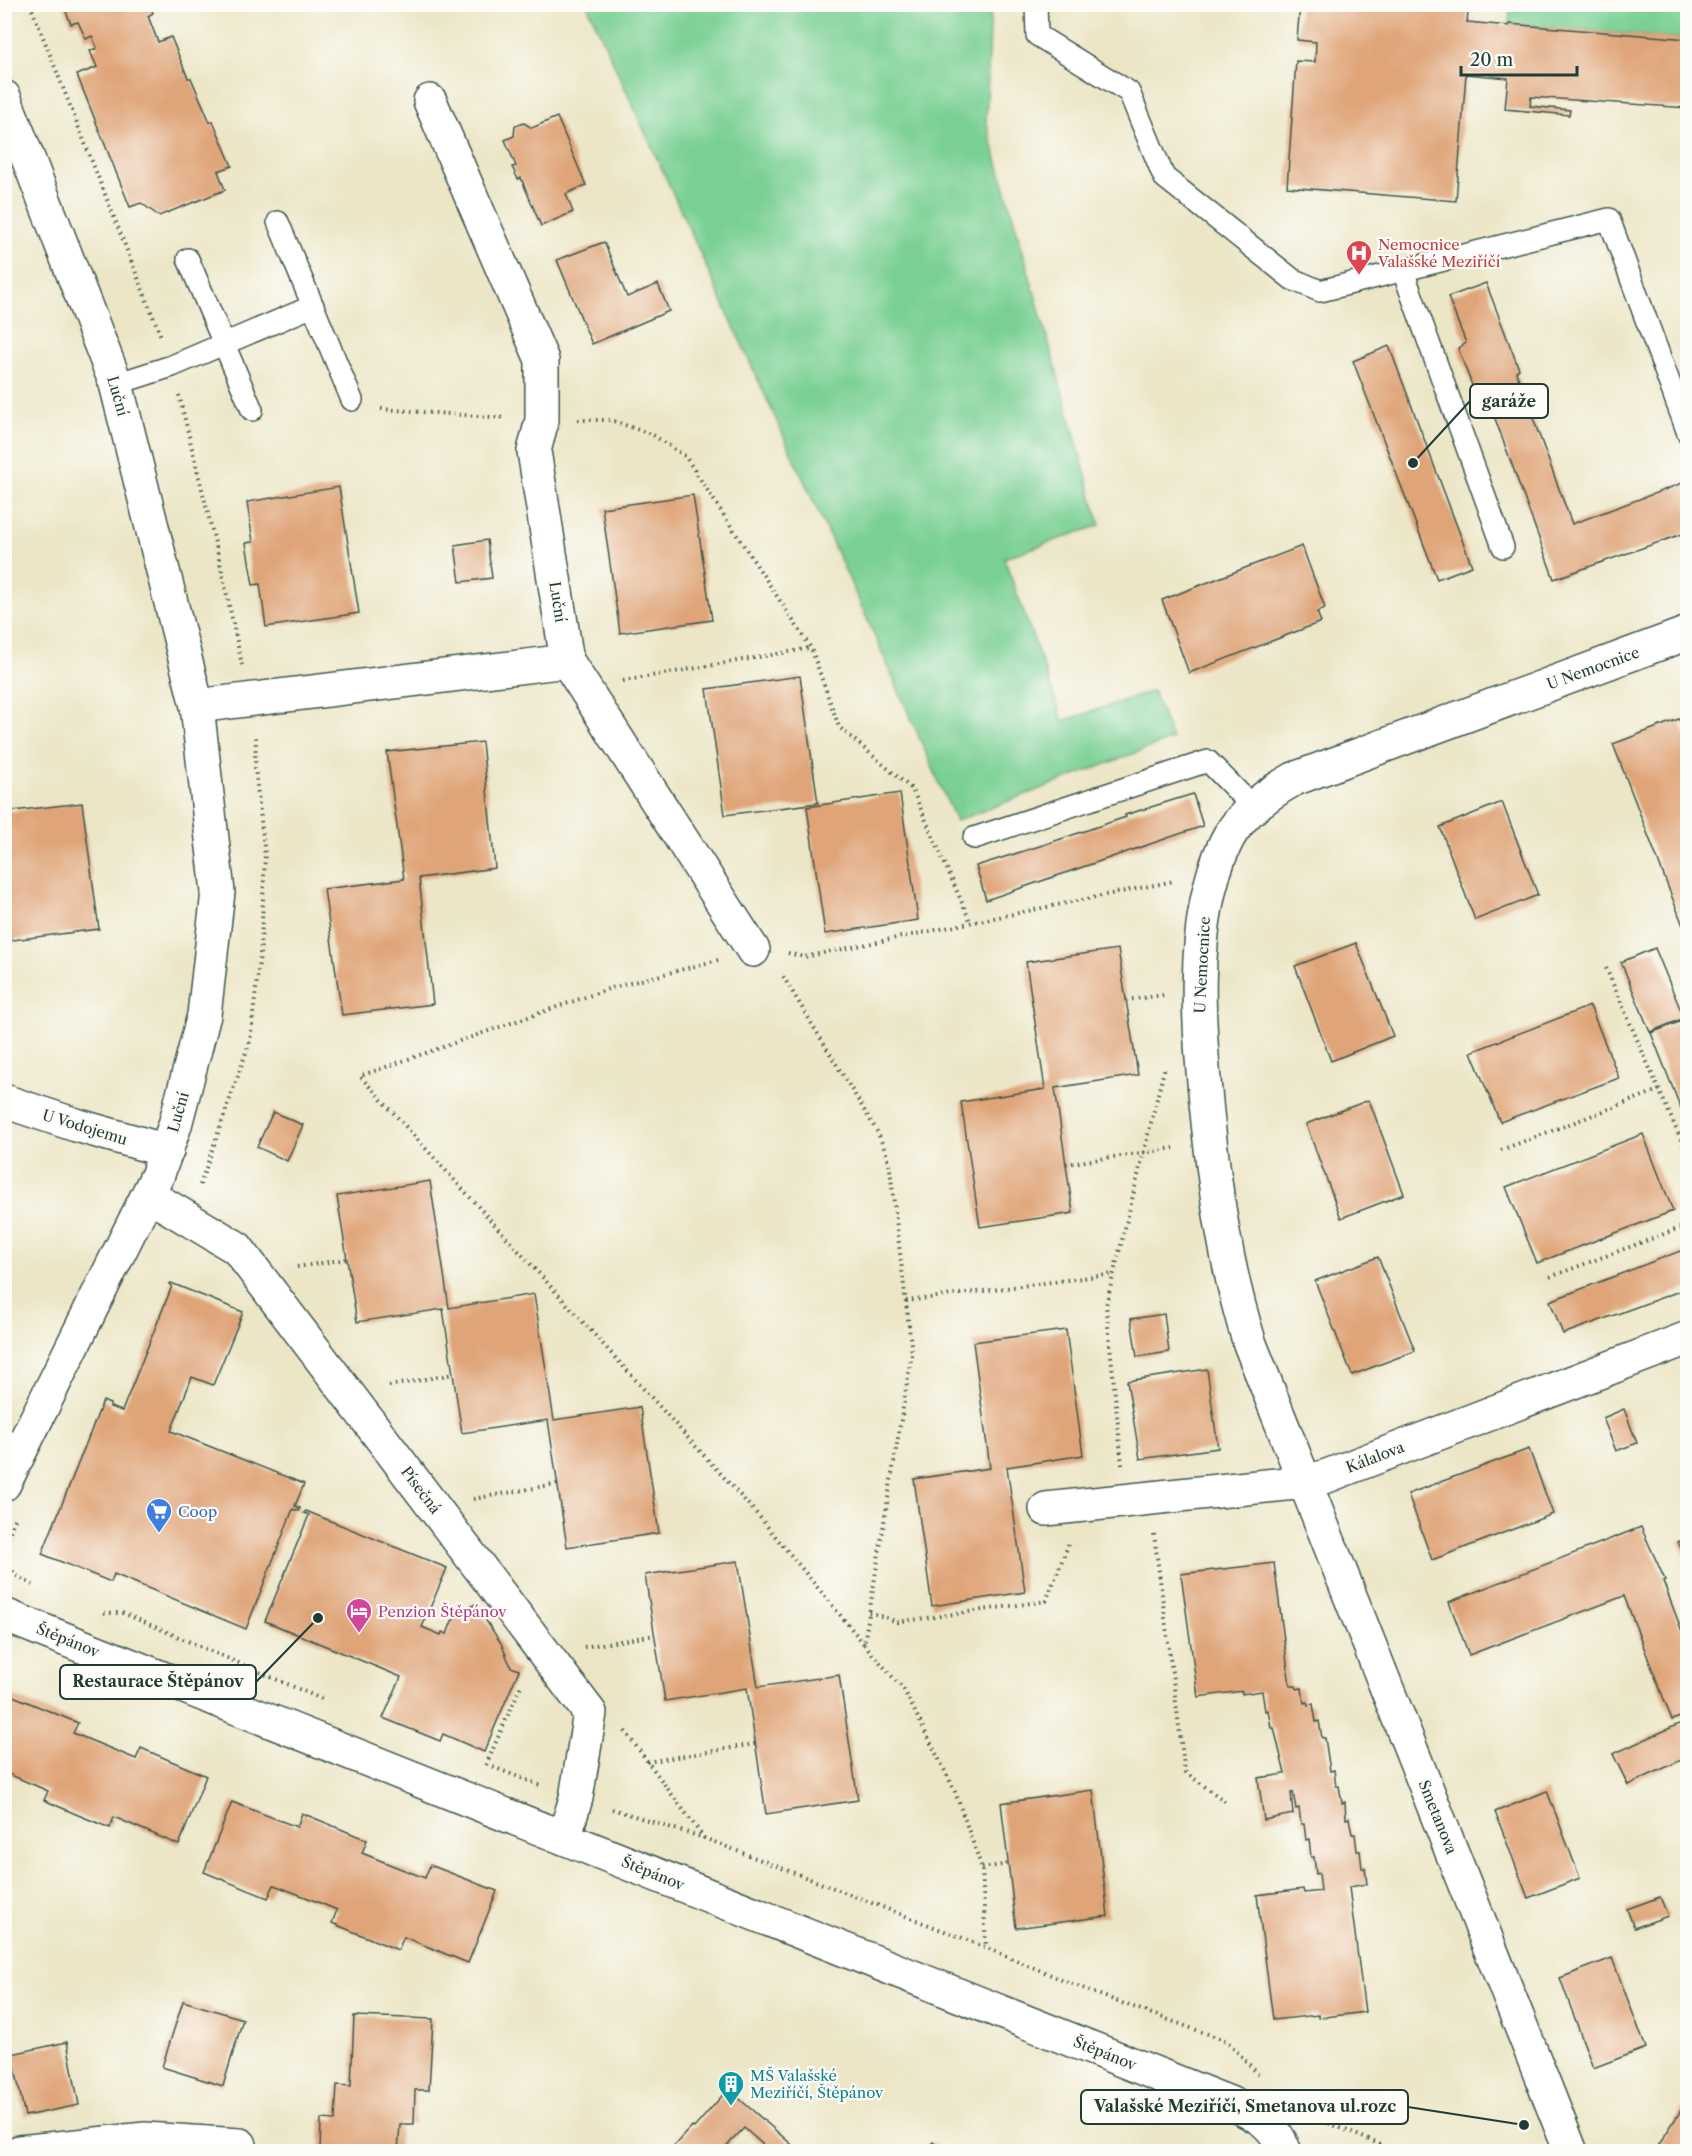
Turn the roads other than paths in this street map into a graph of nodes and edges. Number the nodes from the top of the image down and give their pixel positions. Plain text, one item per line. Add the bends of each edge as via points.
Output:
1 (1035, 4) edge
2 (4, 97) edge
3 (430, 101) dead end
4 (278, 222) dead end
5 (188, 259) dead end
6 (1403, 271) junction
7 (313, 306) junction
8 (223, 344) junction
9 (116, 384) junction
10 (352, 400) road end
11 (252, 410) dead end
12 (1688, 433) edge
13 (1503, 547) dead end
14 (1688, 633) edge
15 (567, 661) junction
16 (197, 706) junction
17 (1254, 808) junction
18 (974, 838) dead end
19 (753, 950) road end
20 (4, 1101) edge
21 (167, 1151) junction
22 (148, 1195) junction
23 (1688, 1338) edge
24 (1305, 1482) junction
25 (4, 1484) edge
26 (1046, 1509) dead end
27 (4, 1615) edge
28 (564, 1838) junction
29 (240, 2145) dead end
30 (19, 2151) edge
31 (1285, 2151) edge
32 (1571, 2151) edge

1 - 6 lane via 1037,35 1129,92 1164,177 1292,279 1320,291
2 - 9 street, Luční
3 - 15 street, Luční via 542,360 542,420 534,451
4 - 7 lane
5 - 8 lane
6 - 12 lane via 1609,219
6 - 13 lane
7 - 8 lane
7 - 10 lane
8 - 9 lane
8 - 11 lane
9 - 16 street, Luční
14 - 17 street, U Nemocnice via 1294,779
15 - 16 street
15 - 19 street, Luční
16 - 21 street, Luční via 218,892 204,1015
17 - 18 lane via 1208,761
17 - 24 street, U Nemocnice via 1226,841 1210,889 1202,928 1199,1042 1231,1275 1250,1344
20 - 21 street, U Vodojemu
21 - 22 street, Luční
22 - 25 street, Luční
22 - 28 street, Písečná via 237,1248 590,1713 576,1798
23 - 24 street, Kálalova
24 - 26 street, Kálalova
24 - 32 street, Smetanova
27 - 28 street, Štěpánov
28 - 31 street, Štěpánov via 1232,2104 1272,2127
29 - 30 street via 145,2139

